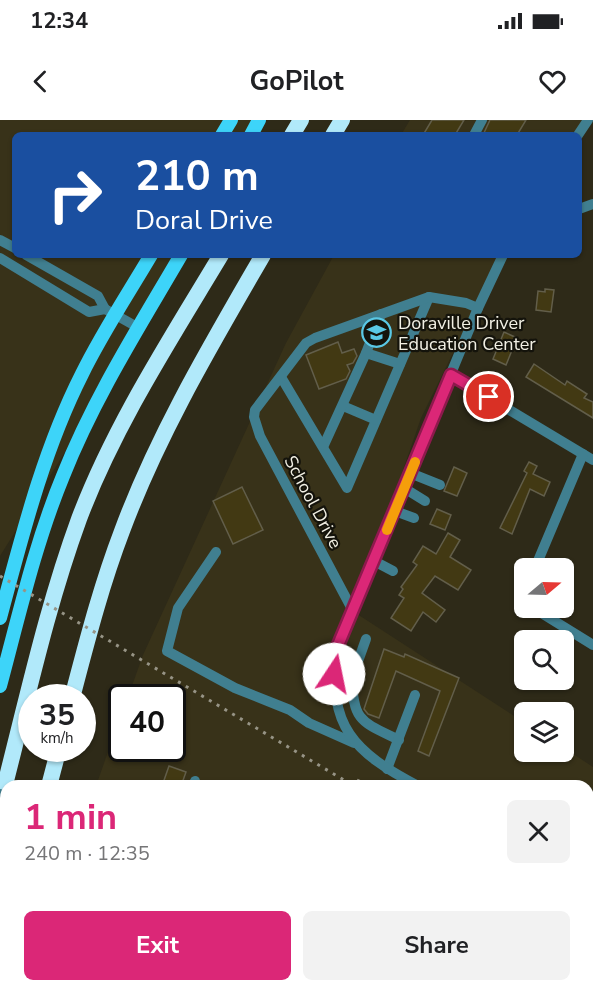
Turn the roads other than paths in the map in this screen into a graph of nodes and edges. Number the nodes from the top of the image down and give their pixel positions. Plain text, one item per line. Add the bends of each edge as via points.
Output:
1 (0, 258) edge
2 (32, 258) edge
3 (150, 258) edge
4 (179, 258) edge
5 (219, 258) edge
6 (261, 258) edge
7 (502, 258) edge
8 (429, 297) junction
9 (478, 308) junction
10 (110, 312) junction
11 (381, 314) junction
12 (139, 328) junction
13 (366, 353) junction
14 (400, 364) junction
15 (451, 375) junction
16 (281, 377) junction
17 (343, 406) junction
18 (376, 420) junction
19 (324, 445) junction
20 (588, 457) edge
21 (410, 473) junction
22 (440, 485) dead end
23 (404, 488) junction
24 (425, 501) dead end
25 (395, 511) junction
26 (414, 518) dead end
27 (216, 552) dead end
28 (540, 558) edge
29 (374, 561) junction
30 (393, 571) dead end
31 (353, 611) junction
32 (0, 618) edge
33 (549, 618) edge
34 (366, 639) dead end
35 (593, 645) edge
36 (334, 674) junction
37 (352, 678) junction
38 (76, 684) edge
39 (0, 686) edge
40 (415, 695) dead end
41 (399, 740) junction
42 (356, 745) junction
43 (55, 762) edge
44 (387, 769) junction
45 (6, 780) edge
46 (51, 780) edge
47 (407, 780) edge

1 - 10 street via 89,312
2 - 10 street via 98,296
3 - 10 main road
4 - 12 main road
5 - 45 highway via 142,388 80,518 24,701
6 - 38 highway via 173,413 122,529 101,588
7 - 9 street
8 - 9 street
8 - 11 street
8 - 14 street
9 - 15 street
10 - 12 street
10 - 32 main road via 52,443
11 - 13 street
11 - 16 street via 306,343
12 - 39 main road via 96,402 63,475 37,547
13 - 14 street
13 - 17 street
14 - 18 street
15 - 20 street
15 - 21 street
16 - 19 street
16 - 31 street, School Drive via 254,417 260,436
17 - 18 street
17 - 19 street
18 - 19 street via 347,488
20 - 28 street
21 - 22 street
21 - 23 street
23 - 24 street
23 - 25 street
25 - 26 street
25 - 29 street
27 - 42 street via 178,608 167,651
29 - 30 street
29 - 31 street
31 - 36 street via 336,650
33 - 35 street
34 - 37 street
36 - 37 street
36 - 42 street via 336,706
37 - 41 street via 356,713 367,725
40 - 41 street
41 - 44 street
42 - 44 street
43 - 46 highway
44 - 47 street

